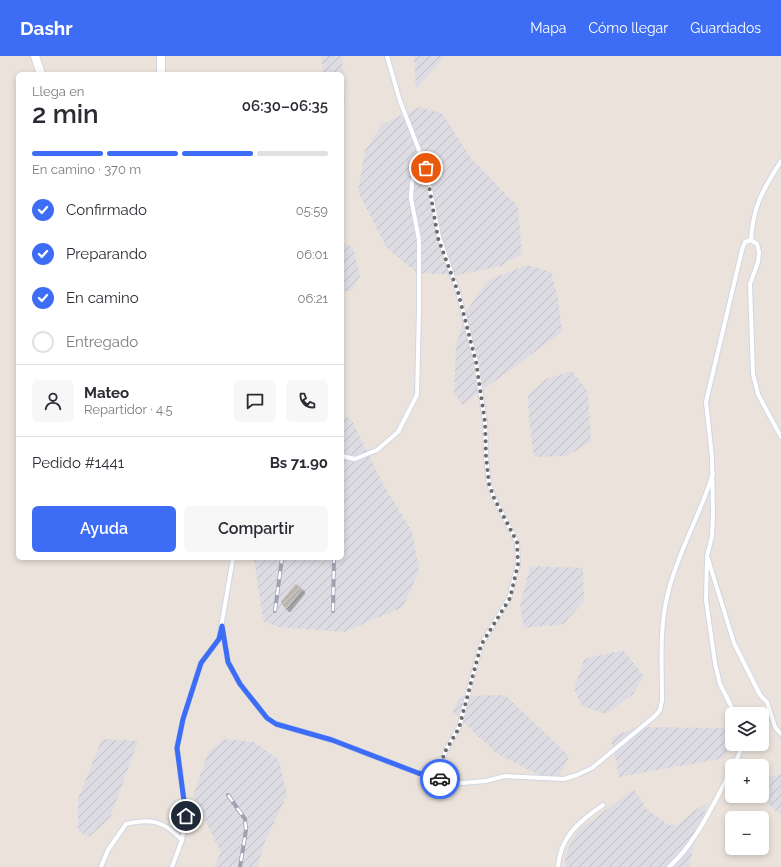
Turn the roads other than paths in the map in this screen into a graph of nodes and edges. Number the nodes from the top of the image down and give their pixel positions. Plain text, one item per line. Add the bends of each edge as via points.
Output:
1 (35, 56) edge
2 (160, 56) edge
3 (387, 56) edge
4 (40, 72) edge
5 (160, 72) edge
6 (419, 153) junction
7 (781, 161) edge
8 (751, 240) junction
9 (781, 437) edge
10 (344, 456) edge
11 (713, 473) junction
12 (707, 556) junction
13 (233, 560) edge
14 (222, 626) junction
15 (732, 707) edge
16 (781, 734) edge
17 (442, 779) junction
18 (725, 782) edge
19 (603, 804) dead end
20 (182, 840) junction
21 (101, 867) edge
22 (172, 867) edge
23 (558, 867) edge
24 (669, 867) edge

1 - 4 street
2 - 5 street
3 - 6 lane
6 - 10 lane via 411,198 419,240 417,395 398,432 378,450 355,459
6 - 17 lane via 426,168 438,238 458,292 476,362 485,422 489,484 517,542 518,564 510,598 481,645 459,728 440,765
7 - 8 lane via 757,202
8 - 9 lane via 757,244 759,252 750,284 753,374 758,394
8 - 11 lane via 745,242 742,250 706,402
11 - 12 lane via 712,536
11 - 17 lane via 706,498 678,560 668,593 662,634 662,700 660,710 655,716 592,768 564,779 505,776 462,783
12 - 15 lane via 706,600 715,663 720,684
12 - 16 lane via 734,644 760,695 767,702 775,727
13 - 14 lane
14 - 17 lane via 228,662 240,684 267,718 276,724 332,740 418,773
14 - 20 lane via 219,639 201,663 183,719 177,748 186,816
18 - 24 lane via 680,857
19 - 23 lane via 571,831 564,841
20 - 21 lane via 164,825 150,820 126,824 108,850
20 - 22 lane

